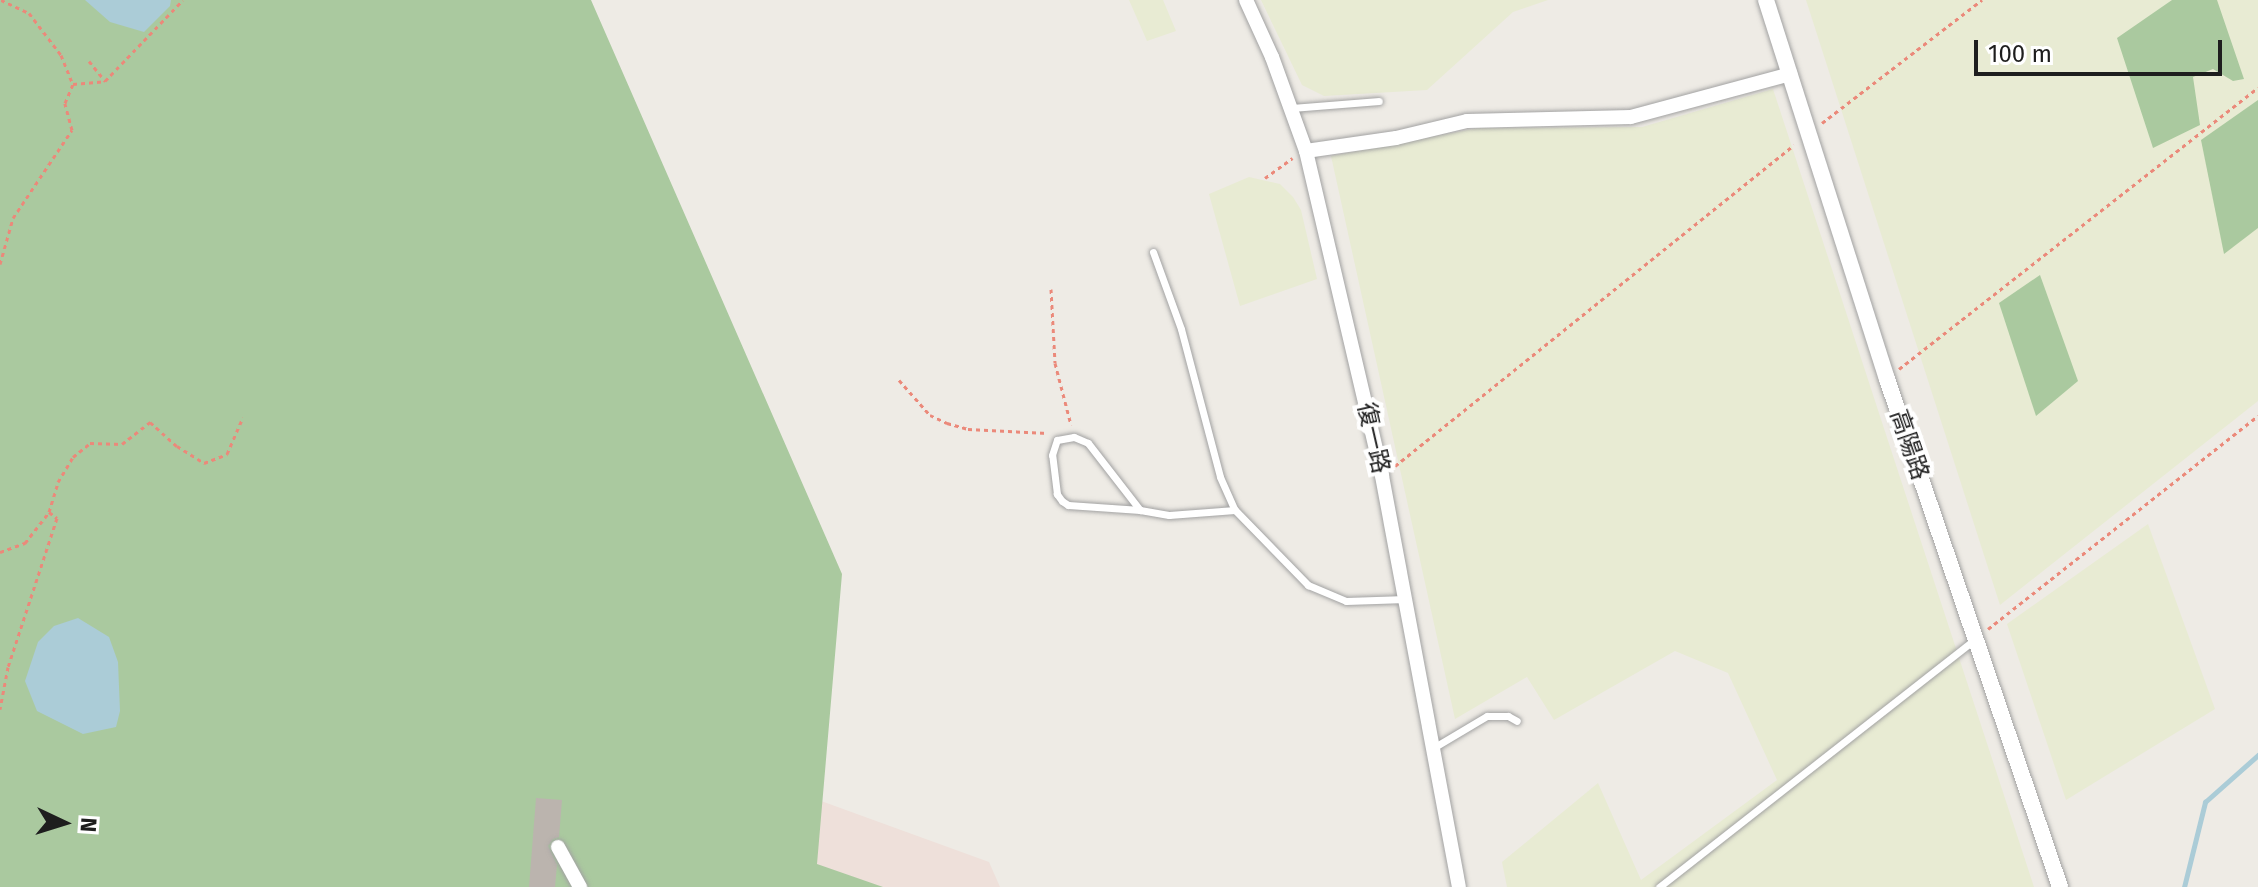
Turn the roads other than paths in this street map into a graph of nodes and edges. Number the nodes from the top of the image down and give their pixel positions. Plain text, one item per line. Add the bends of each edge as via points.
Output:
1 (1246, 0) edge
2 (1766, 0) edge
3 (1790, 74) junction
4 (1379, 101) dead end
5 (1292, 108) junction
6 (1306, 151) junction
7 (1153, 252) dead end
8 (1140, 510) junction
9 (1235, 510) junction
10 (1406, 599) junction
11 (1976, 638) junction
12 (1517, 721) dead end
13 (1433, 748) junction
14 (558, 847) dead end
15 (2056, 885) edge
16 (580, 887) edge
17 (1459, 887) edge
18 (1659, 887) edge

1 - 5 street, 復一路
2 - 3 street, 高陽路
3 - 6 street via 1631,117 1467,121
3 - 11 street, 高陽路
4 - 5 lane
5 - 6 street, 復一路
6 - 10 street, 復一路
7 - 9 lane via 1181,329 1220,477
8 - 8 lane via 1098,452 1074,437 1063,436 1053,446 1062,501
8 - 9 lane via 1169,515
9 - 10 lane via 1308,585 1346,601
10 - 13 street, 復一路
11 - 15 street, 高陽路
11 - 18 lane
12 - 13 lane via 1487,716
13 - 17 street, 復一路
14 - 16 street

